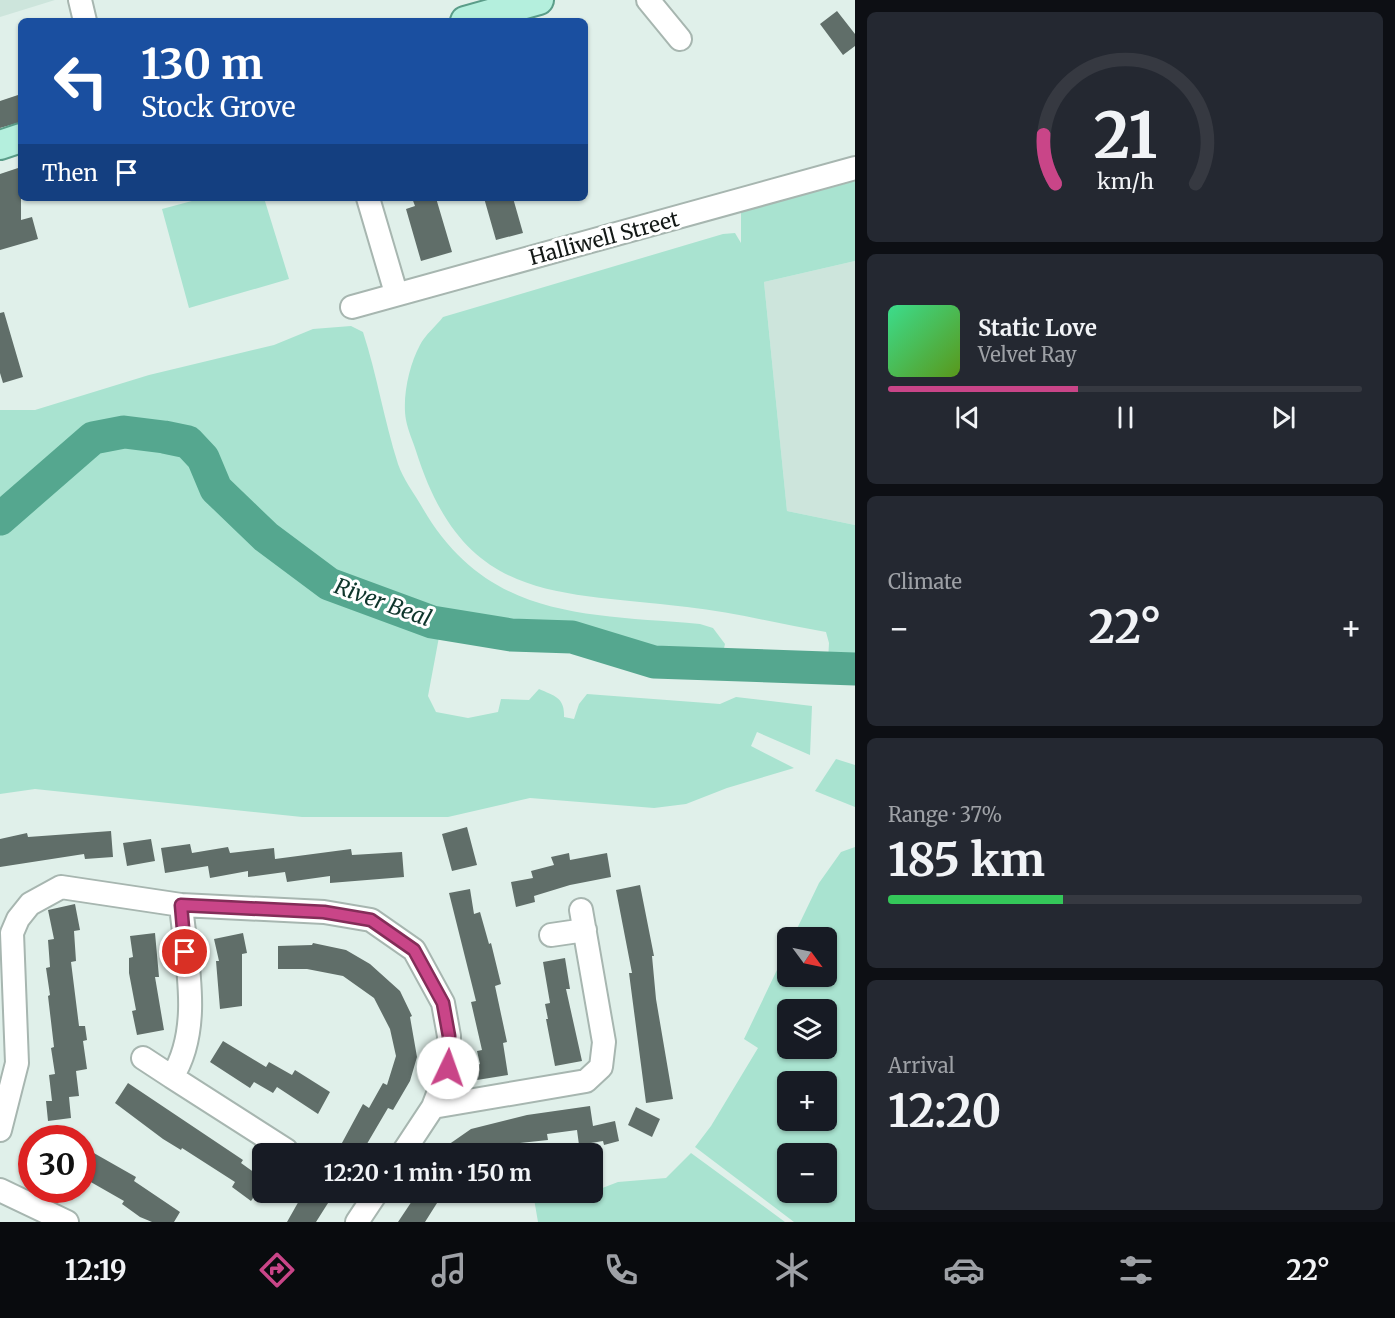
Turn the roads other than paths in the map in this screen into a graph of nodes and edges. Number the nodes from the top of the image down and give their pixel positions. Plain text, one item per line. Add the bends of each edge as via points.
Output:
1 (80, 0) edge
2 (539, 0) edge
3 (648, 0) edge
4 (84, 18) edge
5 (476, 18) edge
6 (680, 39) dead end
7 (18, 139) edge
8 (0, 145) edge
9 (855, 168) edge
10 (369, 201) edge
11 (396, 293) junction
12 (352, 307) dead end
13 (181, 905) junction
14 (551, 935) dead end
15 (143, 1058) dead end
16 (172, 1077) junction
17 (433, 1107) junction
18 (0, 1130) edge
19 (275, 1143) edge
20 (409, 1143) edge
21 (0, 1190) edge
22 (370, 1203) edge
23 (67, 1222) edge
24 (357, 1222) edge

1 - 4 street
2 - 5 main road
3 - 6 street
7 - 8 main road
9 - 11 street, Halliwell Street
10 - 11 street
11 - 12 street, Halliwell Street
13 - 16 street via 190,1022 180,1063
13 - 17 street via 324,912 371,920 414,950 443,1003 449,1036 448,1068
13 - 18 street via 61,887 30,904 12,933 17,1063
14 - 17 street via 583,920 604,1042 601,1067 586,1081
15 - 16 street
16 - 19 street
17 - 20 street
21 - 23 street
22 - 24 street

